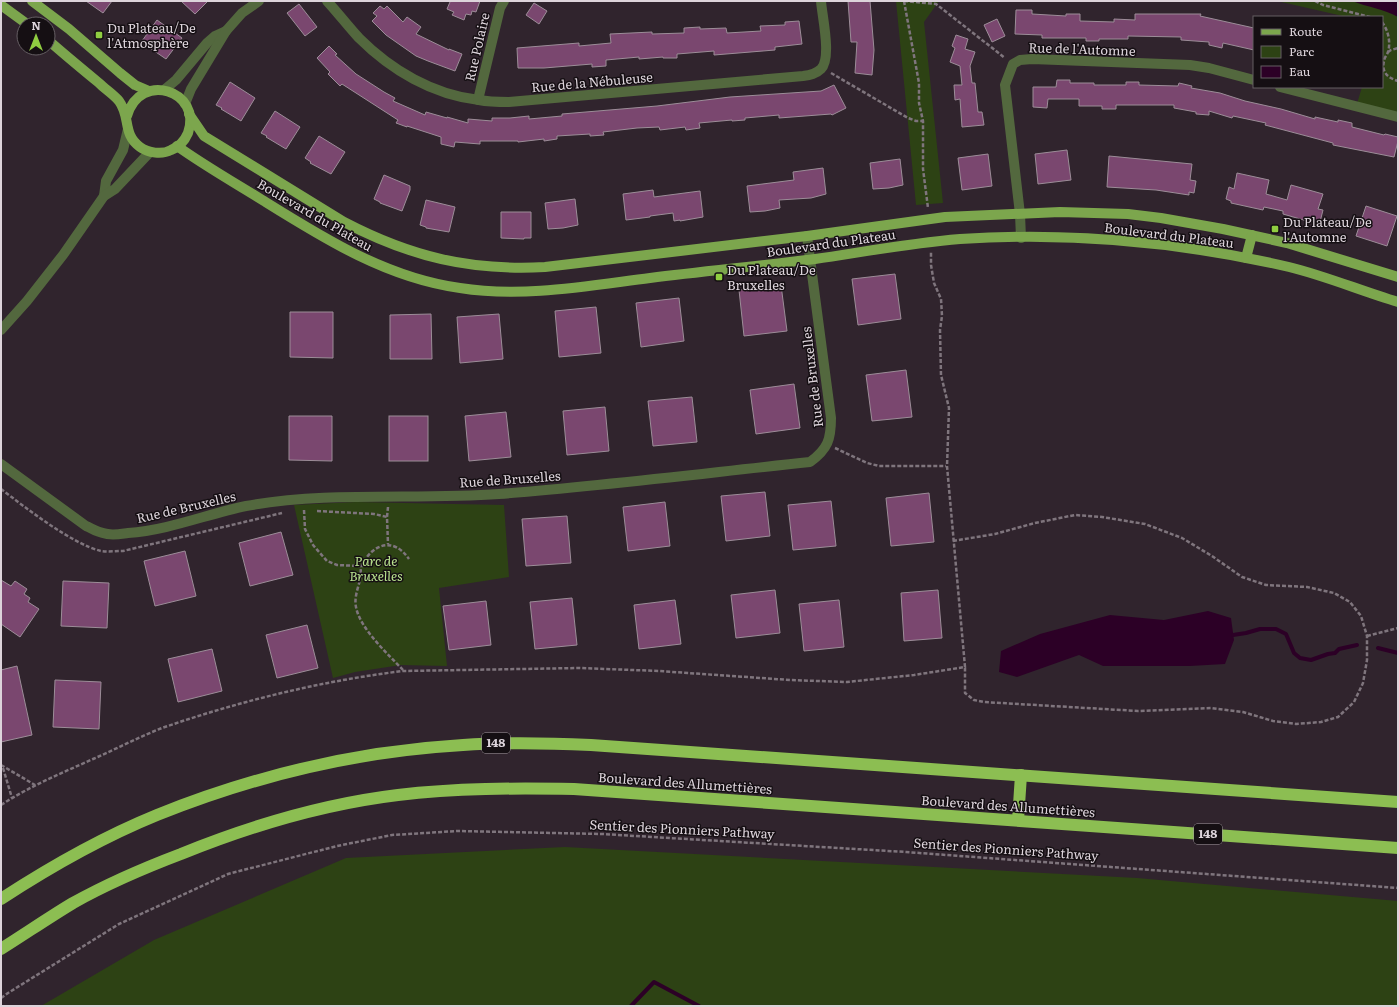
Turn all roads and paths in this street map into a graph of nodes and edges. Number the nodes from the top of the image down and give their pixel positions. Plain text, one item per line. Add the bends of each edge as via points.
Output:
1 (32, 1) edge
2 (259, 1) edge
3 (327, 1) edge
4 (504, 1) edge
5 (821, 1) edge
6 (904, 1) edge
7 (1315, 1) edge
8 (1, 5) edge
9 (16, 16) edge
10 (1366, 16) edge
11 (1383, 24) edge
12 (226, 31) junction
13 (56, 47) edge
14 (1398, 48) edge
15 (1388, 52) junction
16 (1013, 64) junction
17 (822, 68) junction
18 (1253, 80) edge
19 (1398, 81) edge
20 (1284, 88) edge
21 (164, 90) junction
22 (148, 91) junction
23 (478, 100) junction
24 (185, 104) junction
25 (189, 114) junction
26 (127, 116) junction
27 (1398, 117) edge
28 (923, 121) junction
29 (128, 129) junction
30 (177, 146) junction
31 (150, 152) junction
32 (104, 196) junction
33 (928, 209) dead end
34 (1020, 214) junction
35 (1252, 235) junction
36 (807, 236) junction
37 (1021, 238) junction
38 (932, 251) dead end
39 (1246, 258) junction
40 (810, 259) junction
41 (1398, 277) edge
42 (1398, 302) edge
43 (1, 330) edge
44 (827, 445) junction
45 (1, 464) edge
46 (946, 466) junction
47 (303, 498) junction
48 (388, 507) dead end
49 (952, 541) junction
50 (388, 544) junction
51 (409, 559) dead end
52 (361, 566) junction
53 (1398, 628) edge
54 (1367, 636) junction
55 (965, 667) junction
56 (403, 671) junction
57 (2, 767) edge
58 (1021, 775) junction
59 (35, 785) junction
60 (12, 798) junction
61 (1398, 802) edge
62 (1, 805) edge
63 (1018, 820) junction
64 (1398, 848) edge
65 (1398, 888) edge
66 (1, 899) edge
67 (1, 949) edge
68 (1, 998) edge

1 - 22 main road via 120,73
2 - 12 street via 242,13
3 - 23 street, Rue de la Nébuleuse via 361,40 397,70 434,89
4 - 23 street, Rue Polaire via 500,8
5 - 17 street via 827,57
6 - 16 path via 936,4
6 - 28 path
7 - 10 path
8 - 9 main road
11 - 15 path via 1389,40
12 - 21 street via 207,43 176,80
12 - 24 street via 191,89
13 - 26 main road via 119,100
14 - 15 path
15 - 19 path via 1384,60 1384,71 1391,79
16 - 18 street, Rue de l'Automne via 1020,60 1032,59 1190,66
16 - 34 street, Rue de l'Automne via 1005,85
17 - 23 street, Rue de la Nébuleuse via 815,74 803,76 529,101
17 - 28 path via 908,118
20 - 27 street
21 - 22 main road
21 - 24 main road via 179,97
22 - 26 main road via 132,103
24 - 25 main road
25 - 30 main road via 187,135
25 - 36 main road, Boulevard du Plateau via 204,136 344,222 404,249 450,261 496,268 545,267
26 - 29 main road
28 - 33 path via 923,169
29 - 31 main road via 136,144
29 - 32 street via 123,150 106,181
30 - 31 main road via 165,152
30 - 40 main road, Boulevard du Plateau via 345,250 410,276 459,288 486,291 551,290
31 - 32 street via 115,189
32 - 43 street via 63,255
34 - 35 main road, Boulevard du Plateau via 1128,214
34 - 36 main road, Boulevard du Plateau via 945,217
34 - 37 street, Rue de l'Automne
35 - 39 main road
35 - 41 main road, Boulevard du Plateau via 1312,250
36 - 40 street, Rue de Bruxelles
37 - 39 main road, Boulevard du Plateau via 1127,240
37 - 40 main road, Boulevard du Plateau via 931,242
38 - 46 path via 934,284 941,299 941,375 949,408
39 - 42 main road, Boulevard du Plateau via 1292,268
40 - 44 street, Rue de Bruxelles via 831,418 831,433
44 - 46 path via 867,463
44 - 47 street, Rue de Bruxelles via 820,455 810,462 590,486 429,498
45 - 47 street, Rue de Bruxelles via 86,526 111,535 144,532 245,507
46 - 49 path
47 - 52 path via 305,529 313,545 327,561 337,565
48 - 50 path
49 - 54 path via 1075,516 1102,516 1145,524 1182,538 1242,577 1266,585 1307,587 1334,592 1350,602 1360,616
49 - 55 path
50 - 51 path via 399,548
50 - 52 path via 369,554
52 - 56 path via 356,606 364,626
53 - 54 path
54 - 55 path via 1367,660 1363,683 1354,702 1338,716 1321,722 1296,724 1211,708 1138,711 984,702 974,700 965,693
55 - 56 path via 847,682 580,668
56 - 59 path via 354,678 239,703 161,729
57 - 59 path
57 - 60 path
58 - 61 highway, 148
58 - 63 highway
58 - 66 highway, 148 via 591,745 497,743 424,749 364,757 290,772 189,803 86,849
59 - 60 path
60 - 62 path
63 - 64 highway, Boulevard des Allumettières / 148
63 - 67 highway, Boulevard des Allumettières / 148 via 574,789 473,789 397,795 302,814 246,830 183,853 137,871 73,903
65 - 68 path, Sentier des Pionniers Pathway via 914,852 602,834 458,831 392,835 337,846 228,874 119,924

